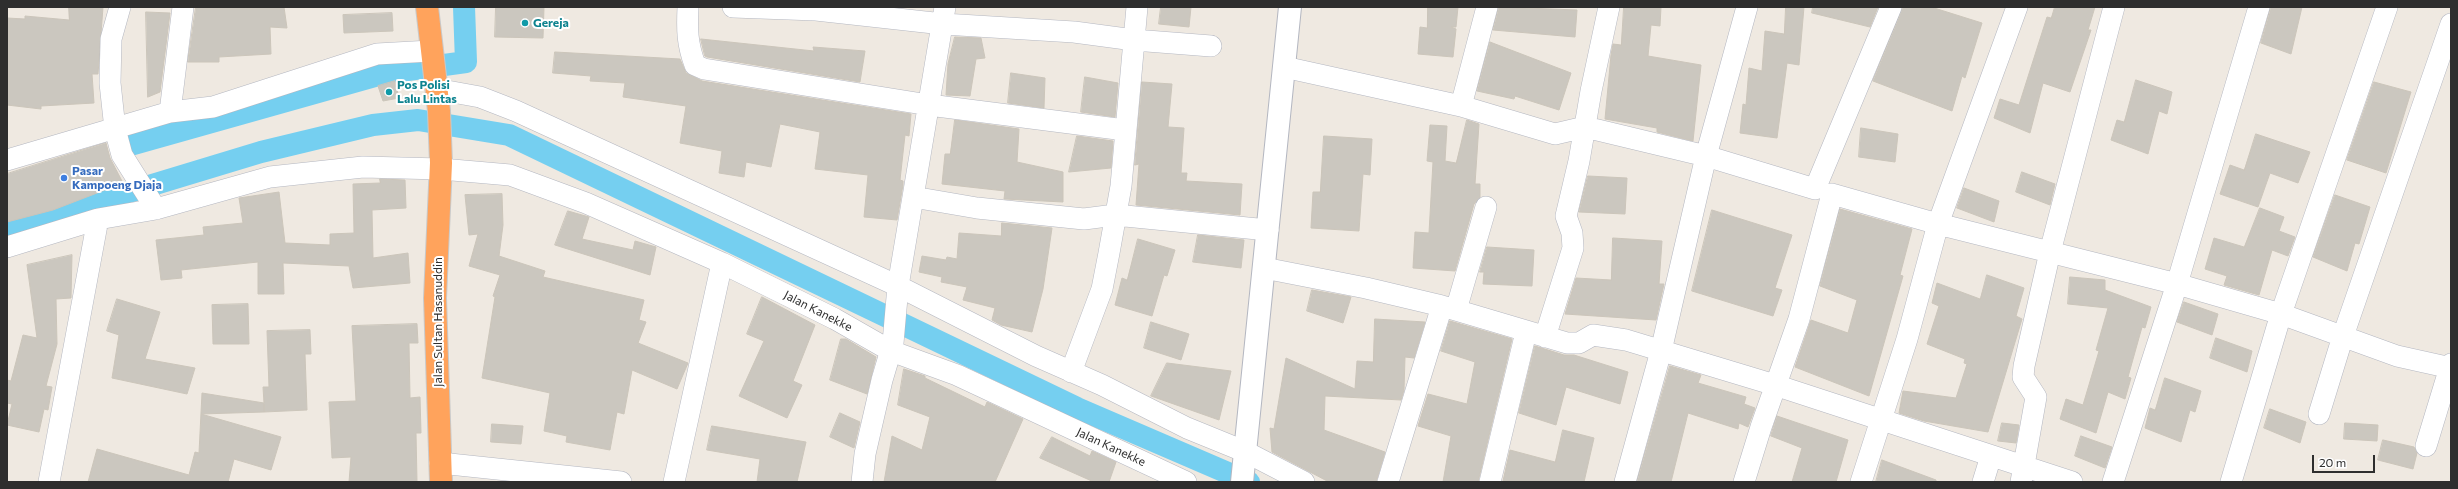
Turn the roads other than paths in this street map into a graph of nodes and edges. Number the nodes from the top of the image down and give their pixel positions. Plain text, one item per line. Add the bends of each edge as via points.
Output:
1 (120, 7) edge
2 (183, 7) edge
3 (427, 7) edge
4 (688, 7) edge
5 (733, 7) edge
6 (1137, 7) edge
7 (1290, 7) edge
8 (1487, 7) edge
9 (1609, 7) edge
10 (1747, 7) edge
11 (1891, 7) edge
12 (2017, 7) edge
13 (2114, 7) edge
14 (2259, 7) edge
15 (2387, 7) edge
16 (944, 15) edge
17 (2451, 24) edge
18 (1134, 40) junction
19 (1211, 46) dead end
20 (1284, 67) junction
21 (434, 71) junction
22 (929, 105) junction
23 (1461, 106) junction
24 (170, 112) junction
25 (1585, 127) junction
26 (115, 129) junction
27 (1126, 130) junction
28 (1706, 156) junction
29 (7, 160) edge
30 (441, 166) junction
31 (1823, 192) junction
32 (913, 197) junction
33 (1486, 207) dead end
34 (156, 208) junction
35 (1115, 215) junction
36 (98, 219) junction
37 (1938, 224) junction
38 (1268, 230) junction
39 (7, 247) edge
40 (2050, 252) junction
41 (722, 263) junction
42 (1264, 268) junction
43 (2177, 284) junction
44 (898, 293) junction
45 (1449, 308) junction
46 (2281, 314) junction
47 (1535, 335) junction
48 (2342, 336) junction
49 (892, 347) junction
50 (1661, 351) junction
51 (2451, 366) edge
52 (1071, 372) junction
53 (1775, 385) junction
54 (2319, 414) dead end
55 (1880, 421) junction
56 (2426, 446) dead end
57 (1991, 456) junction
58 (1244, 466) edge
59 (440, 473) edge
60 (2022, 474) edge
61 (48, 482) edge
62 (621, 482) edge
63 (674, 482) edge
64 (862, 482) edge
65 (1186, 482) edge
66 (1304, 482) edge
67 (1388, 482) edge
68 (1490, 482) edge
69 (1625, 482) edge
70 (1744, 482) edge
71 (1861, 482) edge
72 (1983, 482) edge
73 (2072, 482) edge
74 (2113, 482) edge
75 (2231, 482) edge

1 - 26 street via 111,39 110,83
2 - 24 street
3 - 21 highway
4 - 22 street via 687,38 695,65 704,69
5 - 16 street
6 - 18 street
7 - 20 street
8 - 23 street
9 - 25 street
10 - 28 street
11 - 31 street
12 - 37 street
13 - 40 street
14 - 43 street
15 - 46 street
16 - 18 street
16 - 22 street
17 - 48 street
18 - 19 street
18 - 27 street
20 - 23 street
20 - 38 street
21 - 24 street via 377,54 214,107
21 - 30 highway, Jalan Sultan Hasanuddin via 439,111
21 - 44 street via 480,97 516,111
22 - 27 street
22 - 32 street
23 - 25 street via 1555,134
24 - 26 street
25 - 28 street
25 - 47 street via 1566,216 1572,233 1573,248
26 - 29 street
26 - 34 street via 122,155
27 - 35 street
28 - 31 street
28 - 50 street
30 - 34 street, Jalan Kanekke via 363,167 270,177
30 - 41 street, Jalan Kanekke via 510,175 586,202
30 - 59 highway, Jalan Sultan Hasanuddin via 435,298
31 - 37 street
31 - 53 street via 1799,319
32 - 35 street via 977,208 1084,219
32 - 44 street
33 - 45 street
34 - 36 street, Jalan Kanekke
35 - 38 street
35 - 52 street via 1102,289
36 - 39 street, Jalan Kanekke
36 - 61 street
37 - 40 street
37 - 55 street via 1907,339
38 - 42 street
40 - 43 street
40 - 60 street via 2024,366 2023,377 2036,397
41 - 49 street, Jalan Kanekke
41 - 63 street
42 - 45 street via 1366,288
42 - 58 street
43 - 46 street
43 - 74 street
44 - 49 street
44 - 52 street
45 - 47 street
45 - 67 street
46 - 48 street
46 - 75 street
47 - 50 street via 1575,344 1589,335 1608,336
47 - 68 street
48 - 51 street via 2396,356
48 - 54 street
49 - 64 street via 865,454
49 - 65 street, Jalan Kanekke
50 - 53 street
50 - 69 street
51 - 56 street
52 - 58 street via 1187,428
53 - 55 street
53 - 70 street
55 - 57 street
55 - 71 street
57 - 60 street
57 - 72 street
58 - 66 street
59 - 62 street
60 - 73 street

